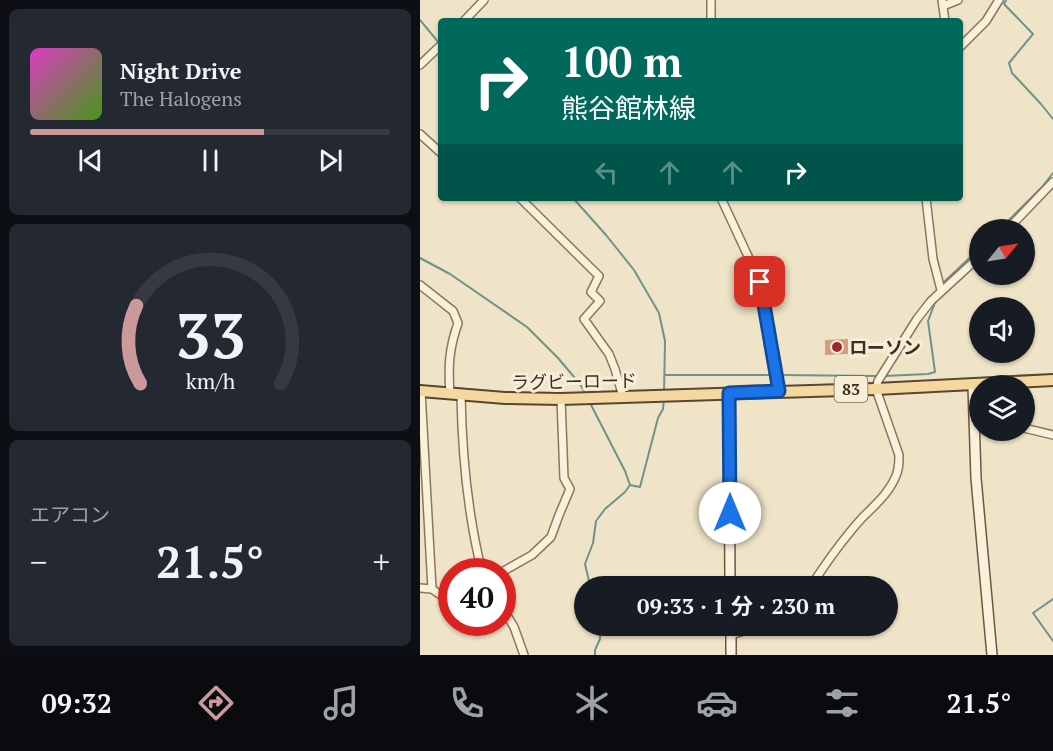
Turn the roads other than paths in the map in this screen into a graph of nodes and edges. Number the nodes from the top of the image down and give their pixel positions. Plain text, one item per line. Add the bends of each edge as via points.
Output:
1 (484, 0) edge
2 (711, 0) edge
3 (958, 0) edge
4 (995, 2) edge
5 (943, 3) edge
6 (467, 18) edge
7 (711, 18) edge
8 (945, 18) edge
9 (963, 44) edge
10 (438, 48) edge
11 (420, 66) edge
12 (420, 134) edge
13 (438, 150) edge
14 (1053, 182) edge
15 (523, 201) edge
16 (722, 201) edge
17 (926, 201) edge
18 (1018, 219) edge
19 (969, 267) edge
20 (420, 285) edge
21 (941, 290) junction
22 (1053, 380) edge
23 (1035, 381) edge
24 (969, 385) edge
25 (778, 386) junction
26 (876, 389) junction
27 (421, 391) edge
28 (729, 393) junction
29 (456, 394) junction
30 (623, 397) junction
31 (561, 399) junction
32 (1035, 431) edge
33 (1053, 435) edge
34 (977, 441) edge
35 (478, 558) edge
36 (516, 564) edge
37 (730, 576) edge
38 (817, 576) edge
39 (420, 588) edge
40 (432, 590) junction
41 (438, 593) edge
42 (516, 633) edge
43 (731, 636) edge
44 (524, 655) edge
45 (731, 655) edge
46 (992, 655) edge

1 - 6 street
2 - 7 street
3 - 5 street
4 - 9 street via 986,21
5 - 8 street
10 - 11 street
12 - 13 street
14 - 18 street
15 - 30 street via 599,276 591,292 600,301 585,319 609,354
16 - 25 street via 760,282
17 - 21 street
19 - 21 street
20 - 29 street via 453,311 458,323 448,371
21 - 26 street via 917,319
22 - 23 main road, 83
24 - 26 main road, 83
25 - 26 main road, 83
25 - 28 main road, 83
26 - 38 street via 899,455 896,477
27 - 29 main road, ラグビーロード / 83
27 - 40 street
28 - 30 main road, ラグビーロード / 83
28 - 37 street
29 - 31 main road, ラグビーロード / 83
29 - 35 street
30 - 31 main road, ラグビーロード / 83
31 - 36 street via 564,478 570,489 551,537
32 - 33 street
34 - 46 street via 976,478
39 - 40 street
40 - 41 street
42 - 44 street
43 - 45 street

